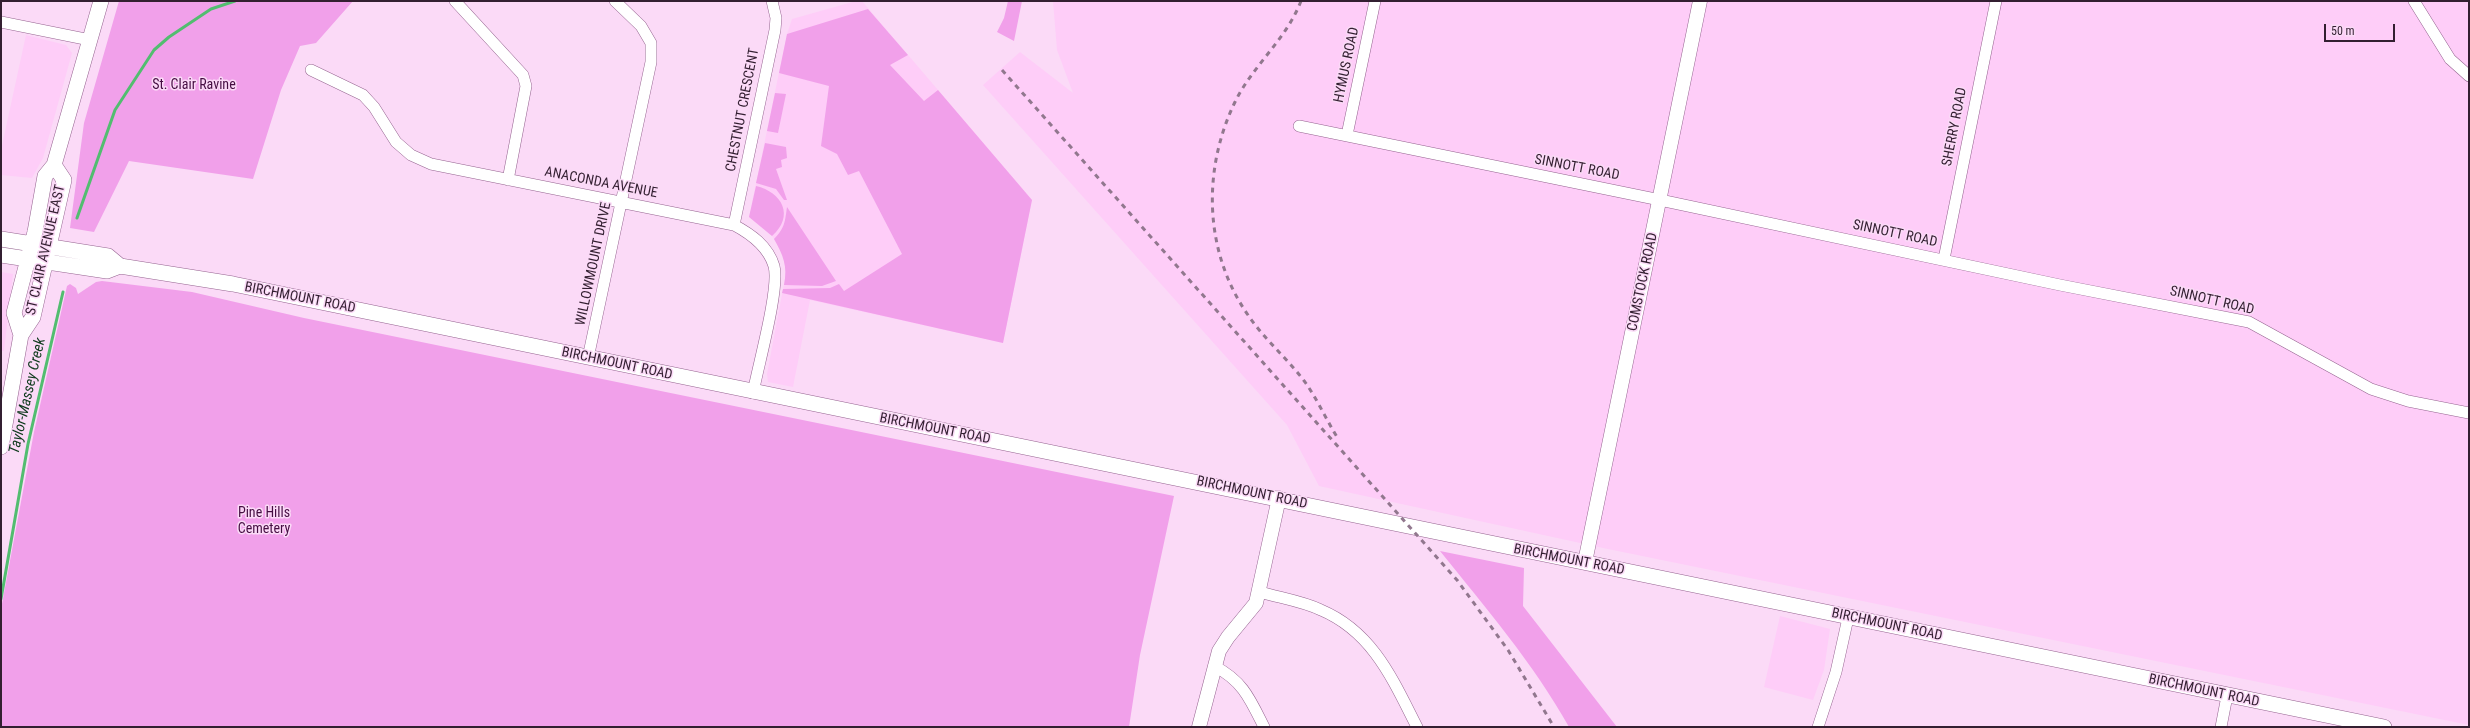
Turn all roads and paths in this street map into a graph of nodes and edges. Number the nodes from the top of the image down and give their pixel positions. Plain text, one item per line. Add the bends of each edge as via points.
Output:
1 (101, 1) edge
2 (455, 1) edge
3 (615, 1) edge
4 (772, 1) edge
5 (1376, 1) edge
6 (1700, 1) edge
7 (1996, 1) edge
8 (2414, 1) edge
9 (1, 22) edge
10 (90, 40) junction
11 (311, 70) dead end
12 (2469, 76) edge
13 (1299, 126) dead end
14 (1347, 135) junction
15 (54, 164) junction
16 (508, 180) junction
17 (1660, 200) junction
18 (622, 203) junction
19 (734, 225) junction
20 (1, 239) edge
21 (31, 243) junction
22 (50, 246) junction
23 (1, 255) edge
24 (27, 259) junction
25 (1944, 259) junction
26 (46, 261) junction
27 (120, 266) junction
28 (21, 335) junction
29 (588, 358) junction
30 (753, 393) junction
31 (2469, 412) edge
32 (1, 447) edge
33 (1279, 498) junction
34 (1585, 562) junction
35 (1260, 592) junction
36 (1848, 618) junction
37 (1214, 666) junction
38 (2227, 696) junction
39 (1199, 727) edge
40 (1264, 727) edge
41 (1417, 727) edge
42 (1818, 727) edge
43 (2221, 727) edge
44 (2384, 727) edge

1 - 10 main road, ST CLAIR AVENUE EAST
2 - 16 street via 525,80 526,95
3 - 18 street, WILLOWMOUNT DRIVE via 641,26 651,44 651,62
4 - 19 street, CHESTNUT CRESCENT via 776,18 774,30
5 - 14 street, HYMUS ROAD
6 - 17 street, COMSTOCK ROAD
7 - 25 street, SHERRY ROAD
8 - 12 street via 2450,59
9 - 10 street
10 - 15 main road, ST CLAIR AVENUE EAST
11 - 16 street, ANACONDA AVENUE via 363,95 374,107 396,142 412,155 431,164
13 - 14 street, SINNOTT ROAD
14 - 17 street, SINNOTT ROAD
15 - 21 main road, ST CLAIR AVENUE EAST via 45,176
15 - 22 main road, ST CLAIR AVENUE EAST via 64,180
16 - 18 street, ANACONDA AVENUE
17 - 25 street, SINNOTT ROAD
17 - 34 street, COMSTOCK ROAD
18 - 19 street, ANACONDA AVENUE
18 - 29 street, WILLOWMOUNT DRIVE
19 - 30 street, ANACONDA AVENUE via 761,245 771,259 775,274 773,300
20 - 21 main road, BIRCHMOUNT ROAD
21 - 22 main road, BIRCHMOUNT ROAD
21 - 24 main road, ST CLAIR AVENUE EAST
22 - 26 main road, ST CLAIR AVENUE EAST
22 - 27 main road, BIRCHMOUNT ROAD via 108,256
23 - 24 main road, BIRCHMOUNT ROAD
24 - 26 main road, BIRCHMOUNT ROAD
24 - 28 main road, ST CLAIR AVENUE EAST via 14,313
25 - 31 street, SINNOTT ROAD via 2249,322 2371,390 2408,401
26 - 27 main road, BIRCHMOUNT ROAD via 107,271
26 - 28 main road, ST CLAIR AVENUE EAST via 33,317
27 - 29 main road, BIRCHMOUNT ROAD via 233,284
28 - 32 main road, ST CLAIR AVENUE EAST
29 - 30 main road, BIRCHMOUNT ROAD
30 - 33 main road, BIRCHMOUNT ROAD
33 - 34 main road, BIRCHMOUNT ROAD via 1473,541
33 - 35 street
34 - 36 main road, BIRCHMOUNT ROAD
35 - 37 street via 1256,603 1228,637
35 - 41 street via 1320,609 1358,633 1381,658
36 - 38 main road, BIRCHMOUNT ROAD
36 - 42 street via 1836,672
37 - 39 street
37 - 40 street via 1238,681 1248,694
38 - 43 street
38 - 44 main road, BIRCHMOUNT ROAD

